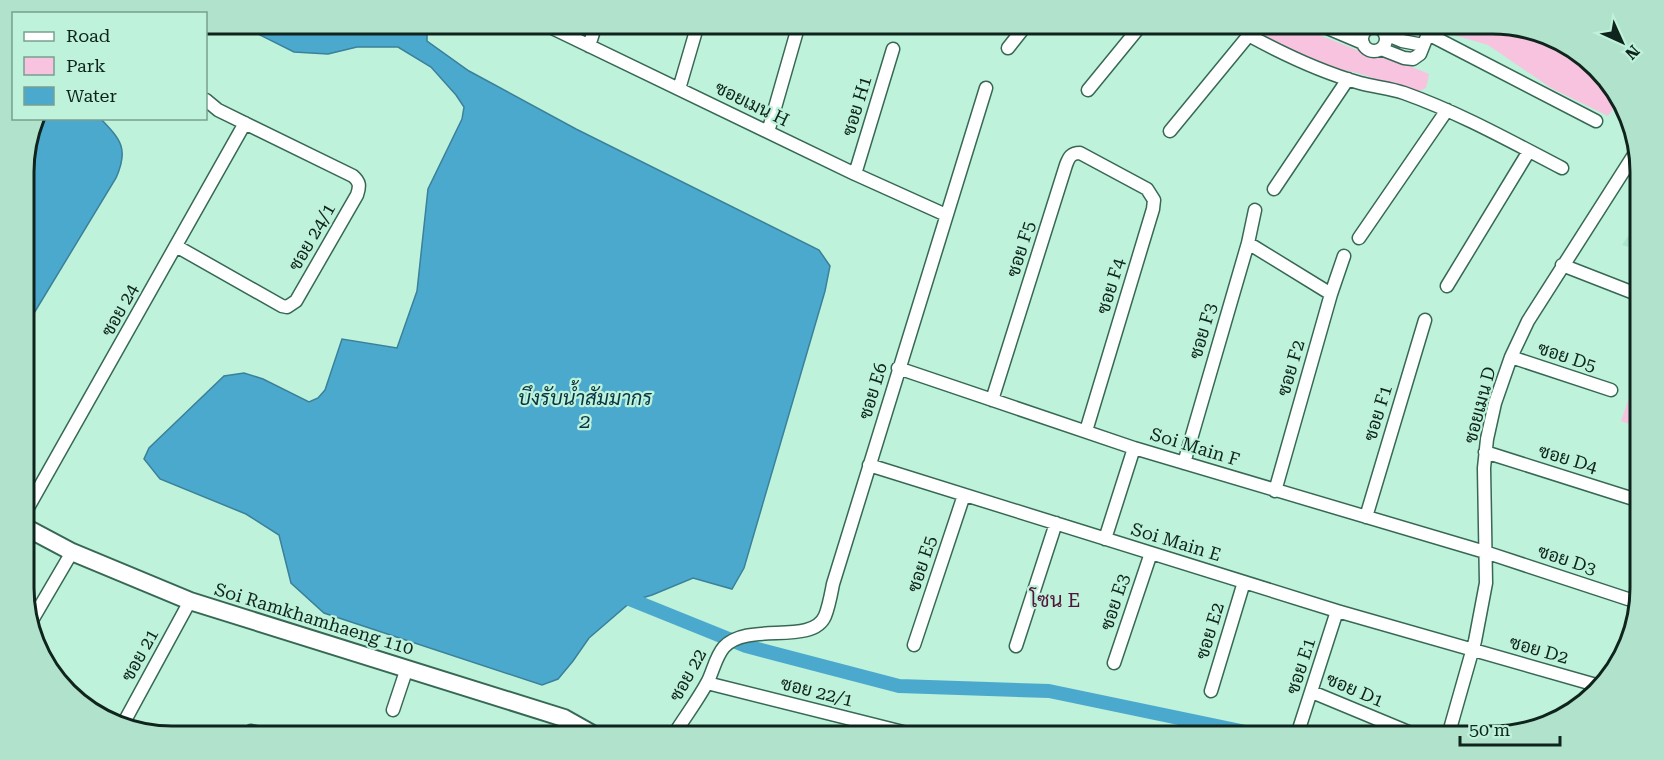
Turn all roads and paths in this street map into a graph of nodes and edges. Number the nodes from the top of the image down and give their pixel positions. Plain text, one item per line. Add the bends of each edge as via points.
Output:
1 (564, 34) edge
2 (593, 34) edge
3 (695, 34) edge
4 (797, 34) edge
5 (1019, 34) edge
6 (1134, 34) edge
7 (1340, 34) edge
8 (1365, 34) edge
9 (1385, 34) joint
10 (1428, 34) edge
11 (1250, 36) joint
12 (1363, 43) junction
13 (589, 46) junction
14 (1008, 48) dead end
15 (893, 49) dead end
16 (1381, 49) junction
17 (1348, 79) junction
18 (986, 88) dead end
19 (679, 89) junction
20 (1088, 90) dead end
21 (207, 101) edge
22 (1446, 110) junction
23 (1596, 121) dead end
24 (245, 123) junction
25 (1170, 131) dead end
26 (768, 132) junction
27 (1529, 151) junction
28 (1629, 163) edge
29 (1562, 168) dead end
30 (1114, 171) joint
31 (855, 174) junction
32 (1274, 189) dead end
33 (1255, 210) dead end
34 (946, 215) junction
35 (1359, 238) dead end
36 (1248, 243) junction
37 (176, 246) junction
38 (1344, 256) dead end
39 (1562, 266) junction
40 (1447, 286) dead end
41 (1630, 292) edge
42 (1331, 294) junction
43 (1425, 320) dead end
44 (1511, 357) junction
45 (898, 368) junction
46 (1611, 390) dead end
47 (992, 400) junction
48 (1086, 431) junction
49 (1134, 448) junction
50 (1485, 452) junction
51 (1184, 463) junction
52 (869, 465) junction
53 (1275, 491) junction
54 (964, 495) junction
55 (34, 497) edge
56 (1630, 498) edge
57 (1366, 517) junction
58 (1056, 523) junction
59 (34, 532) edge
60 (1105, 538) junction
61 (72, 552) junction
62 (1485, 552) junction
63 (1150, 553) junction
64 (1244, 582) junction
65 (1629, 599) edge
66 (190, 601) junction
67 (1337, 610) junction
68 (37, 613) edge
69 (739, 637) joint
70 (914, 645) dead end
71 (1016, 646) dead end
72 (1473, 651) junction
73 (1114, 663) dead end
74 (407, 668) junction
75 (707, 683) junction
76 (1590, 683) edge
77 (1211, 691) dead end
78 (1312, 692) junction
79 (393, 710) dead end
80 (127, 717) edge
81 (876, 725) edge
82 (1300, 725) edge
83 (1392, 725) edge
84 (1451, 725) edge
85 (578, 726) edge
86 (680, 726) edge

1 - 13 street, ซอยเมน H
2 - 13 street
3 - 19 street
4 - 26 street
5 - 14 street
6 - 20 street
7 - 12 street
8 - 12 street
9 - 10 street via 1402,41
9 - 16 street
10 - 16 street via 1420,54 1413,59
10 - 23 street
11 - 17 street via 1291,58
11 - 25 street
12 - 16 street via 1372,51
13 - 19 street, ซอยเมน H
15 - 31 street, ซอย H1
17 - 22 street via 1402,92
17 - 32 street
18 - 34 street, ซอย E6
19 - 26 street, ซอยเมน H
21 - 24 street
22 - 27 street
22 - 35 street
24 - 37 street, ซอย 24
24 - 37 street, ซอย 24/1 via 353,176 360,186 357,195 296,301 287,307
26 - 31 street, ซอยเมน H
27 - 29 street
27 - 40 street
28 - 39 street, ซอยเมน D
30 - 47 street, ซอย F5 via 1080,153 1070,156
30 - 48 street, ซอย F4 via 1147,189 1154,209
31 - 34 street, ซอยเมน H
33 - 36 street, ซอย F3
34 - 45 street, ซอย E6
36 - 42 street
36 - 51 street, ซอย F3
37 - 55 street, ซอย 24
38 - 42 street, ซอย F2
39 - 41 street
39 - 44 street, ซอยเมน D
42 - 53 street, ซอย F2
43 - 57 street, ซอย F1
44 - 46 street, ซอย D5
44 - 50 street, ซอยเมน D via 1495,403
45 - 47 street, Soi Main F
45 - 52 street, ซอย E6
47 - 48 street, Soi Main F
48 - 49 street, Soi Main F
49 - 51 street, Soi Main F
49 - 60 street
50 - 56 street, ซอย D4
50 - 62 street, ซอยเมน D
51 - 53 street, Soi Main F
52 - 54 street, Soi Main E
52 - 69 street, ซอย E6 via 825,617 817,627
53 - 57 street, Soi Main F
54 - 58 street, Soi Main E
54 - 70 street, ซอย E5
57 - 62 street, Soi Main F
58 - 60 street, Soi Main E
58 - 71 street
59 - 61 street, Soi Ramkhamhaeng 110
60 - 63 street, Soi Main E
61 - 66 street, Soi Ramkhamhaeng 110
61 - 68 street
62 - 65 street, ซอย D3
62 - 72 street, ซอยเมน D via 1486,583
63 - 64 street, Soi Main E
63 - 73 street, ซอย E3
64 - 67 street, Soi Main E
64 - 77 street, ซอย E2
66 - 74 street, Soi Ramkhamhaeng 110
66 - 80 street, ซอย 21
67 - 72 street, Soi Main E
67 - 78 street, ซอย E1
69 - 75 street, ซอย 22 via 724,647
72 - 76 street, ซอย D2
72 - 84 street, ซอยเมน D
74 - 79 street
74 - 85 street, Soi Ramkhamhaeng 110
75 - 81 street, ซอย 22/1
75 - 86 street, ซอย 22
78 - 82 street, ซอย E1
78 - 83 street, ซอย D1

